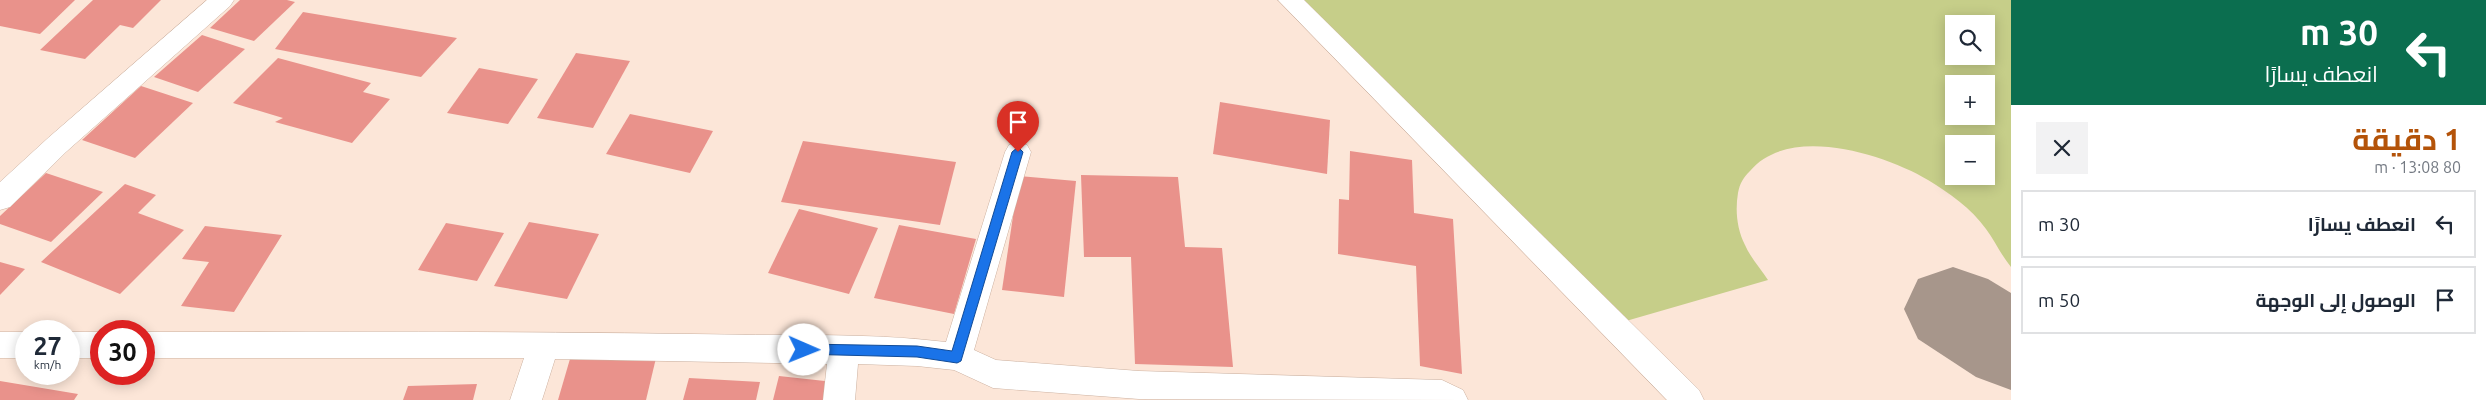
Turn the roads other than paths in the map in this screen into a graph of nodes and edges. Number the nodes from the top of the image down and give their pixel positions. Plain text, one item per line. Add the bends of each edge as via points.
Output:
1 (222, 0) edge
2 (1290, 0) edge
3 (1018, 152) dead end
4 (0, 200) edge
5 (0, 345) edge
6 (15, 345) edge
7 (155, 345) edge
8 (544, 345) junction
9 (844, 350) junction
10 (957, 357) junction
11 (526, 400) edge
12 (838, 400) edge
13 (1452, 400) edge
14 (1688, 400) edge

1 - 4 street via 57,145
2 - 14 street
3 - 10 street
5 - 6 street
7 - 8 street
8 - 9 street
8 - 11 street
9 - 10 street via 917,352
9 - 12 street
10 - 13 street via 993,374 1139,385 1442,394

